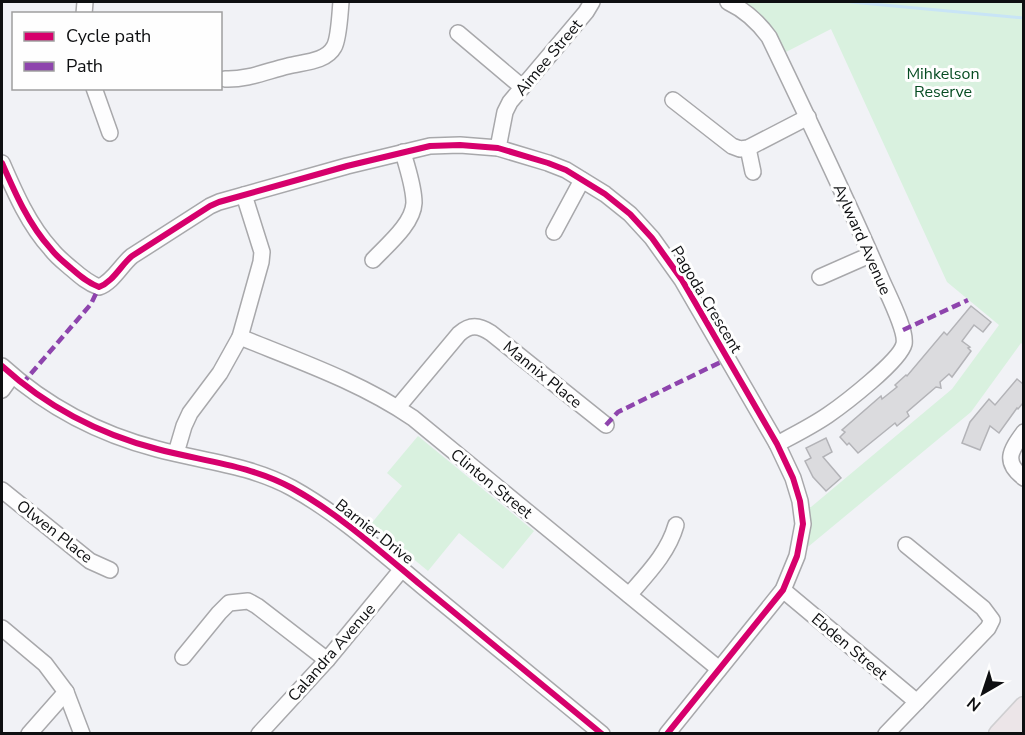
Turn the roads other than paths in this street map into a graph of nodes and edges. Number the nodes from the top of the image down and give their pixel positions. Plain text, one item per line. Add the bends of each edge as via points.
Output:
1 (341, 2) edge
2 (592, 2) edge
3 (729, 2) edge
4 (458, 33) dead end
5 (225, 79) dead end
6 (522, 87) junction
7 (95, 90) edge
8 (673, 100) dead end
9 (808, 117) junction
10 (110, 133) dead end
11 (498, 148) junction
12 (748, 148) junction
13 (403, 152) junction
14 (2, 164) edge
15 (753, 172) dead end
16 (582, 180) junction
17 (244, 195) junction
18 (554, 232) dead end
19 (870, 255) junction
20 (373, 260) dead end
21 (820, 277) dead end
22 (240, 337) junction
23 (7, 371) edge
24 (2, 390) edge
25 (398, 407) junction
26 (606, 425) dead end
27 (1023, 432) edge
28 (777, 444) junction
29 (176, 453) junction
30 (1023, 478) edge
31 (2, 490) edge
32 (676, 525) dead end
33 (906, 545) dead end
34 (402, 569) junction
35 (110, 570) dead end
36 (783, 590) junction
37 (629, 595) junction
38 (2, 628) edge
39 (183, 657) dead end
40 (327, 660) junction
41 (719, 669) junction
42 (66, 692) junction
43 (917, 702) junction
44 (1023, 706) edge
45 (1023, 728) edge
46 (1007, 732) edge
47 (29, 734) edge
48 (82, 734) edge
49 (259, 734) edge
50 (602, 734) edge
51 (667, 734) edge
52 (886, 734) edge

1 - 5 street via 337,42 329,53 309,62
2 - 6 street, Aimee Street
3 - 9 street, Aylward Avenue via 752,17 769,37
4 - 6 street
6 - 11 street, Aimee Street via 506,112
7 - 10 street
8 - 12 street via 732,146
9 - 12 street
9 - 19 street, Aylward Avenue
11 - 13 street, Pagoda Crescent via 430,146
11 - 16 street, Pagoda Crescent via 548,163
12 - 15 street
13 - 17 street, Pagoda Crescent
13 - 20 street via 414,205 405,225
14 - 17 street, Pagoda Crescent via 27,215 52,252 99,287 151,243 210,206
16 - 18 street
16 - 28 street, Pagoda Crescent via 630,214 664,253
17 - 22 street via 262,252
19 - 21 street
19 - 28 street, Aylward Avenue via 903,330 903,346 897,357 844,404
22 - 25 street, Clinton Street
22 - 29 street via 220,373 190,413
23 - 24 street
23 - 29 street, Barnier Drive via 86,423 133,442
25 - 26 street, Mannix Place via 459,334 479,319 491,333
25 - 37 street, Clinton Street
27 - 30 street via 1010,461
28 - 36 street, Pagoda Crescent via 798,490 803,524 797,556
29 - 34 street, Barnier Drive via 242,468 291,488 330,512
31 - 35 street, Olwen Place via 90,561
32 - 37 street via 665,551
33 - 43 street via 992,620
34 - 40 street, Calandra Avenue
34 - 50 street, Barnier Drive
36 - 41 street, Pagoda Crescent
36 - 43 street, Ebden Street
37 - 41 street, Clinton Street
38 - 42 street via 45,664
39 - 40 street via 229,603 248,601
40 - 49 street, Calandra Avenue
41 - 51 street, Pagoda Crescent
42 - 47 street
42 - 48 street
43 - 52 street
44 - 46 main road
45 - 46 main road

